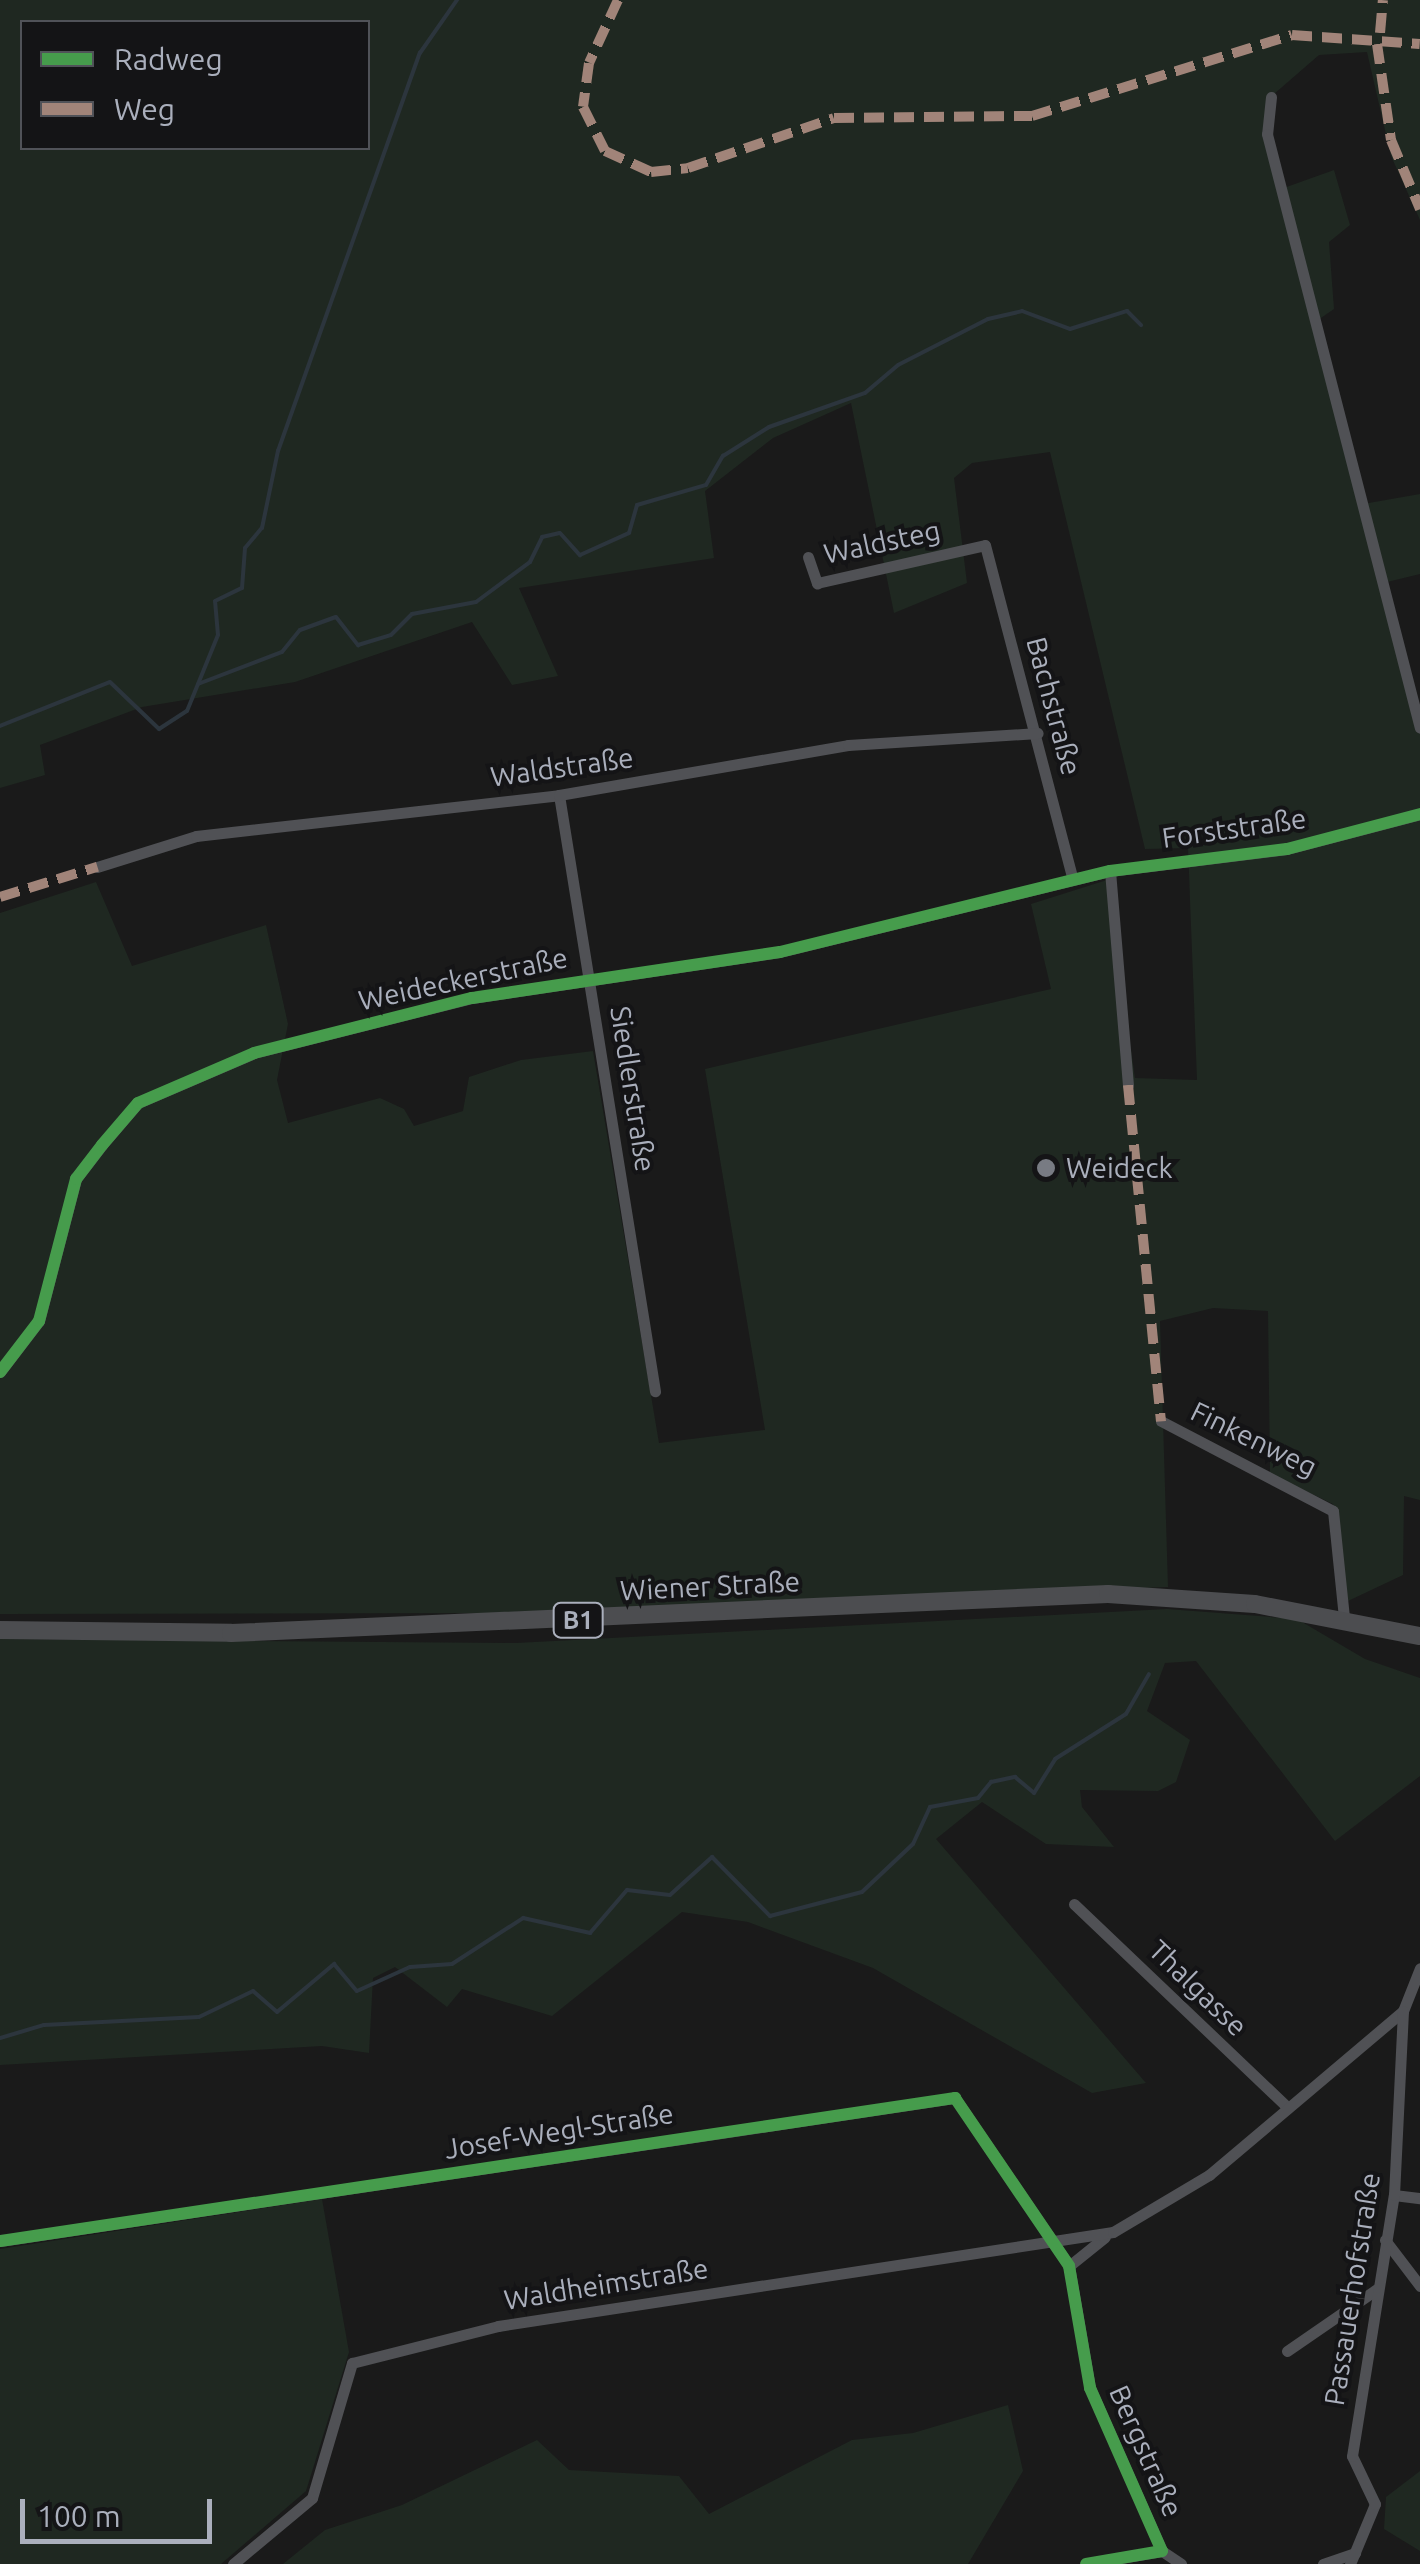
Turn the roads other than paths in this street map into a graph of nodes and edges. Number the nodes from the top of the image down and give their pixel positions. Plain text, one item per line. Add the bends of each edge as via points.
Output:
1 (1271, 97) dead end
2 (985, 545) joint
3 (808, 557) dead end
4 (1420, 728) edge
5 (1038, 733) junction
6 (560, 795) junction
7 (1420, 814) edge
8 (97, 867) dead end
9 (1110, 871) junction
10 (1072, 880) junction
11 (590, 977) junction
12 (1128, 1085) dead end
13 (0, 1372) edge
14 (655, 1391) dead end
15 (1161, 1421) dead end
16 (1344, 1618) junction
17 (0, 1630) edge
18 (1420, 1636) edge
19 (1074, 1904) dead end
20 (1420, 1968) edge
21 (1404, 2011) junction
22 (1288, 2107) junction
23 (1394, 2194) junction
24 (1420, 2198) edge
25 (1113, 2232) junction
26 (1385, 2240) junction
27 (0, 2241) edge
28 (1052, 2241) junction
29 (1069, 2266) junction
30 (1420, 2286) edge
31 (1377, 2289) junction
32 (1287, 2351) dead end
33 (1162, 2551) junction
34 (1353, 2558) edge
35 (233, 2564) edge
36 (1086, 2564) edge
37 (1181, 2564) edge
38 (1323, 2564) edge

1 - 4 street via 1267,134
2 - 3 street, Waldsteg via 818,584
2 - 5 street, Bachstraße
5 - 6 street, Waldstraße via 848,745
5 - 10 street, Bachstraße
6 - 8 street, Waldstraße via 196,836
6 - 11 street, Siedlerstraße
7 - 9 street, Forststraße via 1287,849
9 - 10 street, Weideckerstraße
9 - 12 street
10 - 11 street, Weideckerstraße via 780,952
11 - 13 street, Weideckerstraße via 254,1053 138,1103 76,1179 39,1320
11 - 14 street, Siedlerstraße
15 - 16 street, Finkenweg via 1334,1510
16 - 17 main road, Wiener Straße / B1 via 1108,1594 250,1632
16 - 18 main road, Wiener Straße / B1
19 - 22 street, Thalgasse
20 - 21 street, Waldheimstraße
21 - 22 street, Waldheimstraße
21 - 23 street, Passauerhofstraße
22 - 25 street, Waldheimstraße via 1209,2175
23 - 24 street
23 - 26 street, Passauerhofstraße
25 - 28 street, Waldheimstraße
25 - 29 street, Waldheimstraße
26 - 30 street
26 - 31 street, Passauerhofstraße
27 - 28 street, Josef-Wegl-Straße via 955,2098
28 - 29 street, Bergstraße
28 - 35 street, Waldheimstraße via 498,2326 352,2363 312,2498
29 - 33 street, Bergstraße via 1090,2388
31 - 32 street
31 - 34 street, Passauerhofstraße via 1352,2456 1375,2504
33 - 36 street, Bergstraße
33 - 37 street
34 - 38 street

